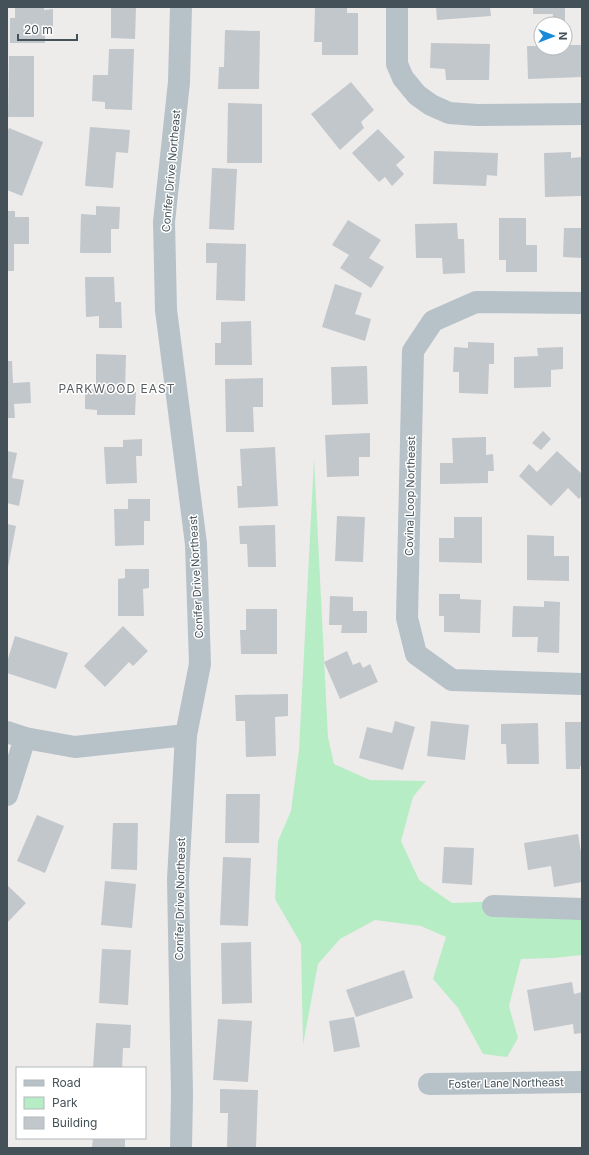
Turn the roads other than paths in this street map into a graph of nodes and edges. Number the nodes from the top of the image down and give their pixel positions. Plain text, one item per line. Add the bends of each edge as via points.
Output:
1 (181, 7) edge
2 (397, 7) edge
3 (582, 114) edge
4 (582, 303) edge
5 (582, 684) edge
6 (16, 735) edge
7 (186, 735) junction
8 (7, 795) edge
9 (493, 906) dead end
10 (582, 909) edge
11 (582, 1082) edge
12 (430, 1084) dead end
13 (181, 1148) edge

1 - 7 street, Conifer Drive Northeast via 180,82 164,222 166,310 196,544 200,664
2 - 3 street via 397,64 403,78 417,95 431,105 449,113 477,115
4 - 5 street, Covina Loop Northeast via 476,302 433,321 413,351 407,618 416,654 452,680
6 - 7 street via 74,747
6 - 8 street
7 - 13 street, Conifer Drive Northeast via 178,879
9 - 10 street
11 - 12 street, Foster Lane Northeast

